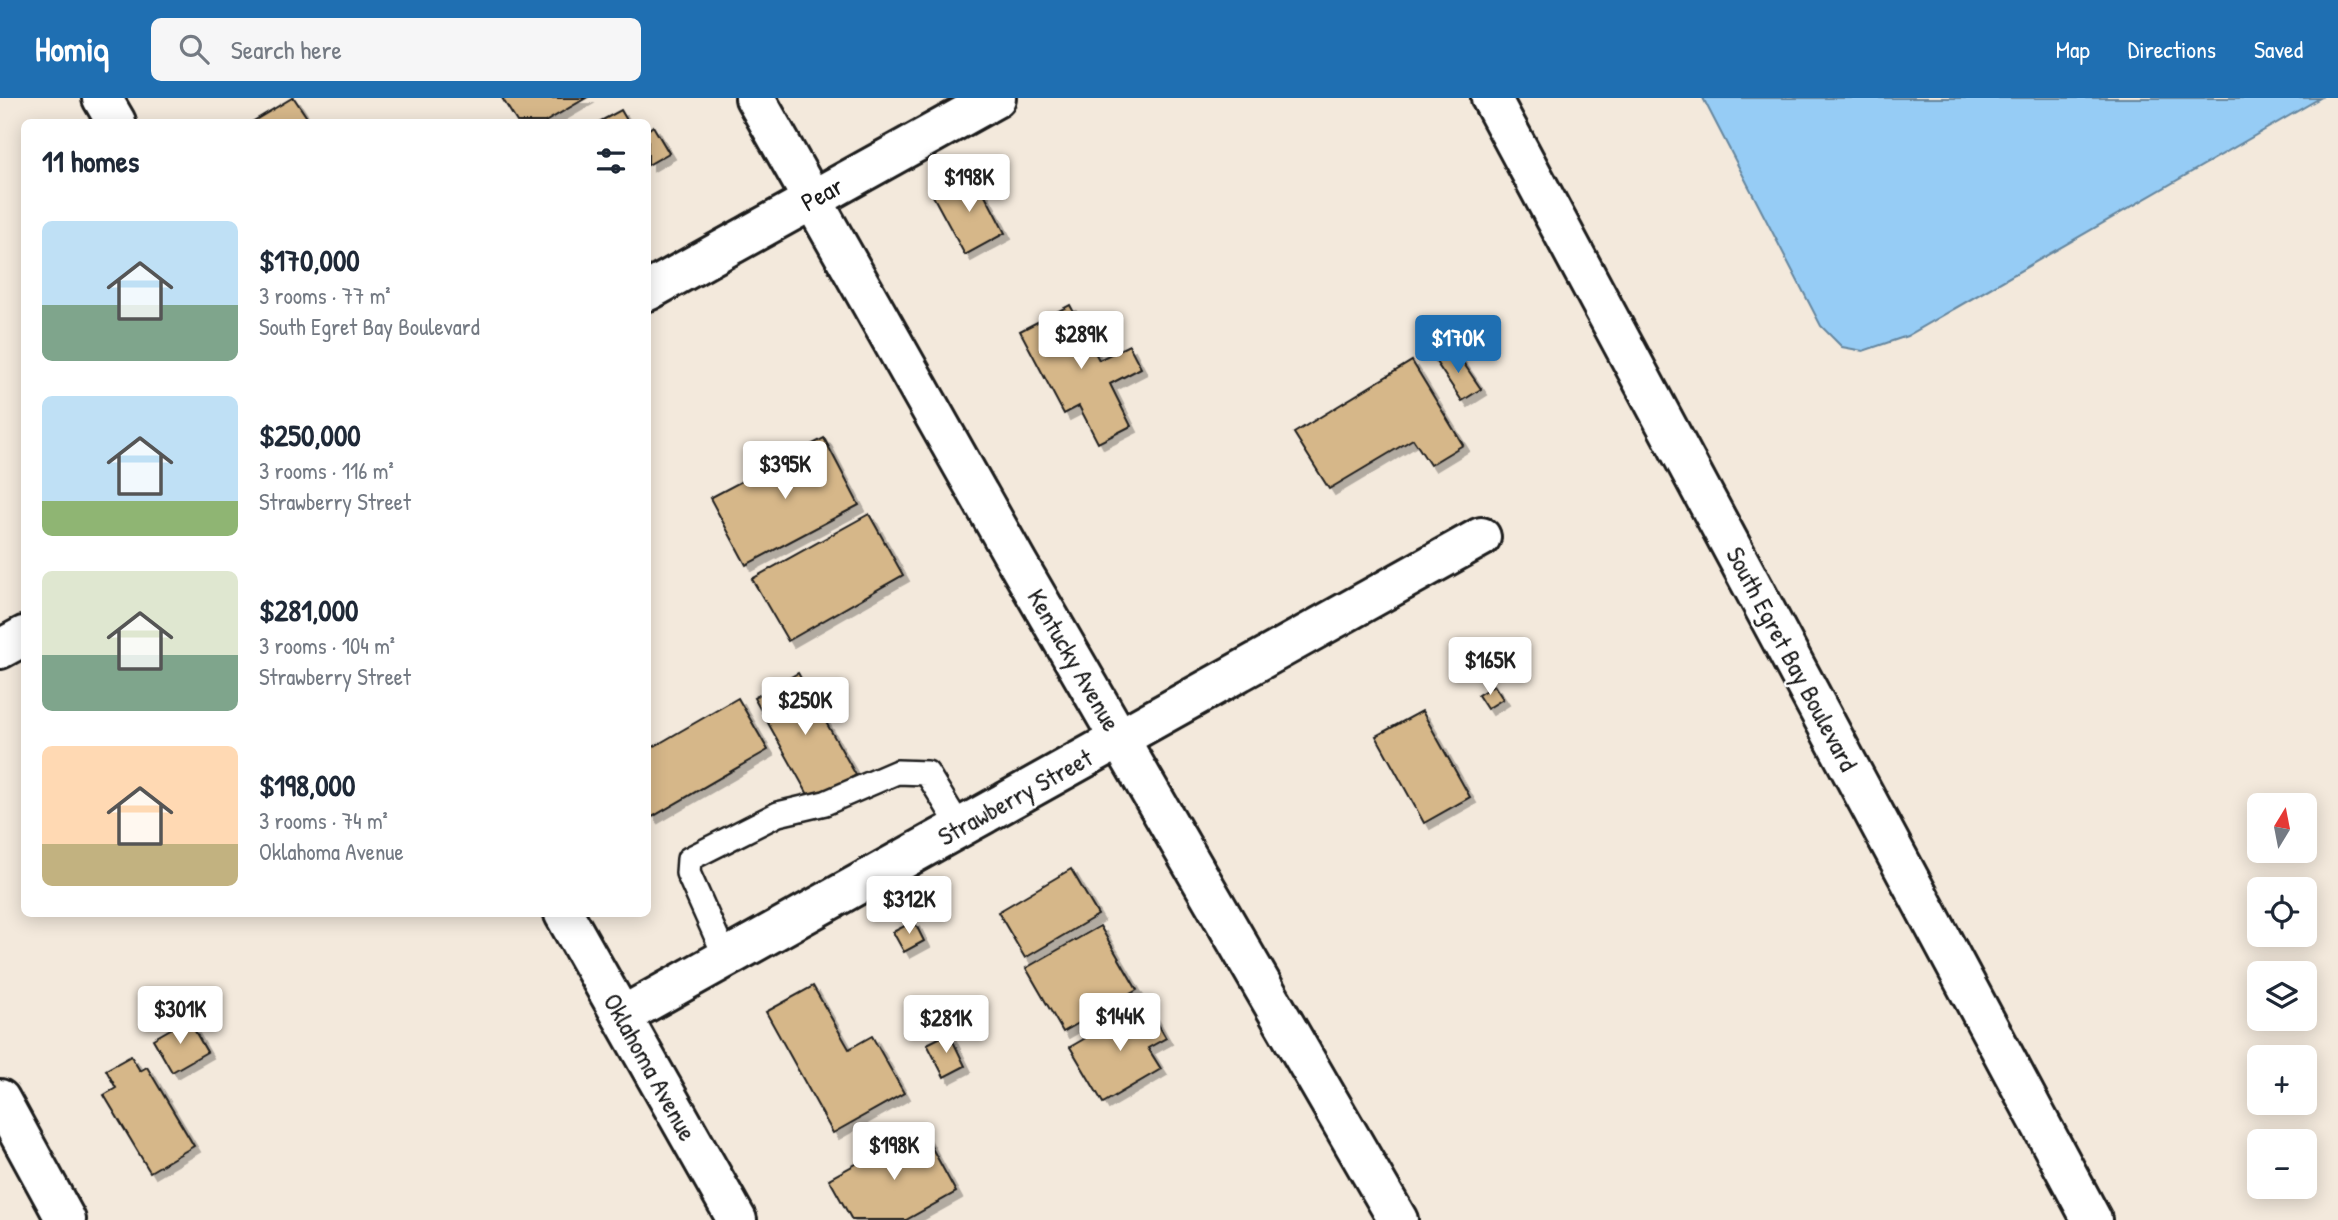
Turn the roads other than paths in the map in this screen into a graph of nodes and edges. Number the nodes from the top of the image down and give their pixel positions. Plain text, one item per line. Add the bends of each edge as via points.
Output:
1 (102, 98) edge
2 (755, 98) edge
3 (996, 98) edge
4 (1491, 98) edge
5 (114, 119) edge
6 (813, 200) junction
7 (651, 289) edge
8 (1481, 537) dead end
9 (21, 638) edge
10 (0, 649) edge
11 (1120, 738) junction
12 (960, 827) junction
13 (566, 917) edge
14 (726, 958) junction
15 (622, 1016) junction
16 (0, 1099) edge
17 (66, 1220) edge
18 (737, 1220) edge
19 (1398, 1220) edge
20 (2092, 1220) edge

1 - 5 street
2 - 6 street, Kentucky Avenue
3 - 6 street, Pear
4 - 20 street, South Egret Bay Boulevard
6 - 7 street, Pear
6 - 11 street, Kentucky Avenue
8 - 11 street, Strawberry Street
9 - 10 street
11 - 12 street, Strawberry Street
11 - 19 street, Kentucky Avenue
12 - 14 street, Strawberry Street
12 - 14 lane via 926,773 897,772 825,803 778,814 690,859 688,873
13 - 15 street, Oklahoma Avenue
14 - 15 street, Strawberry Street
15 - 18 street, Oklahoma Avenue
16 - 17 street

